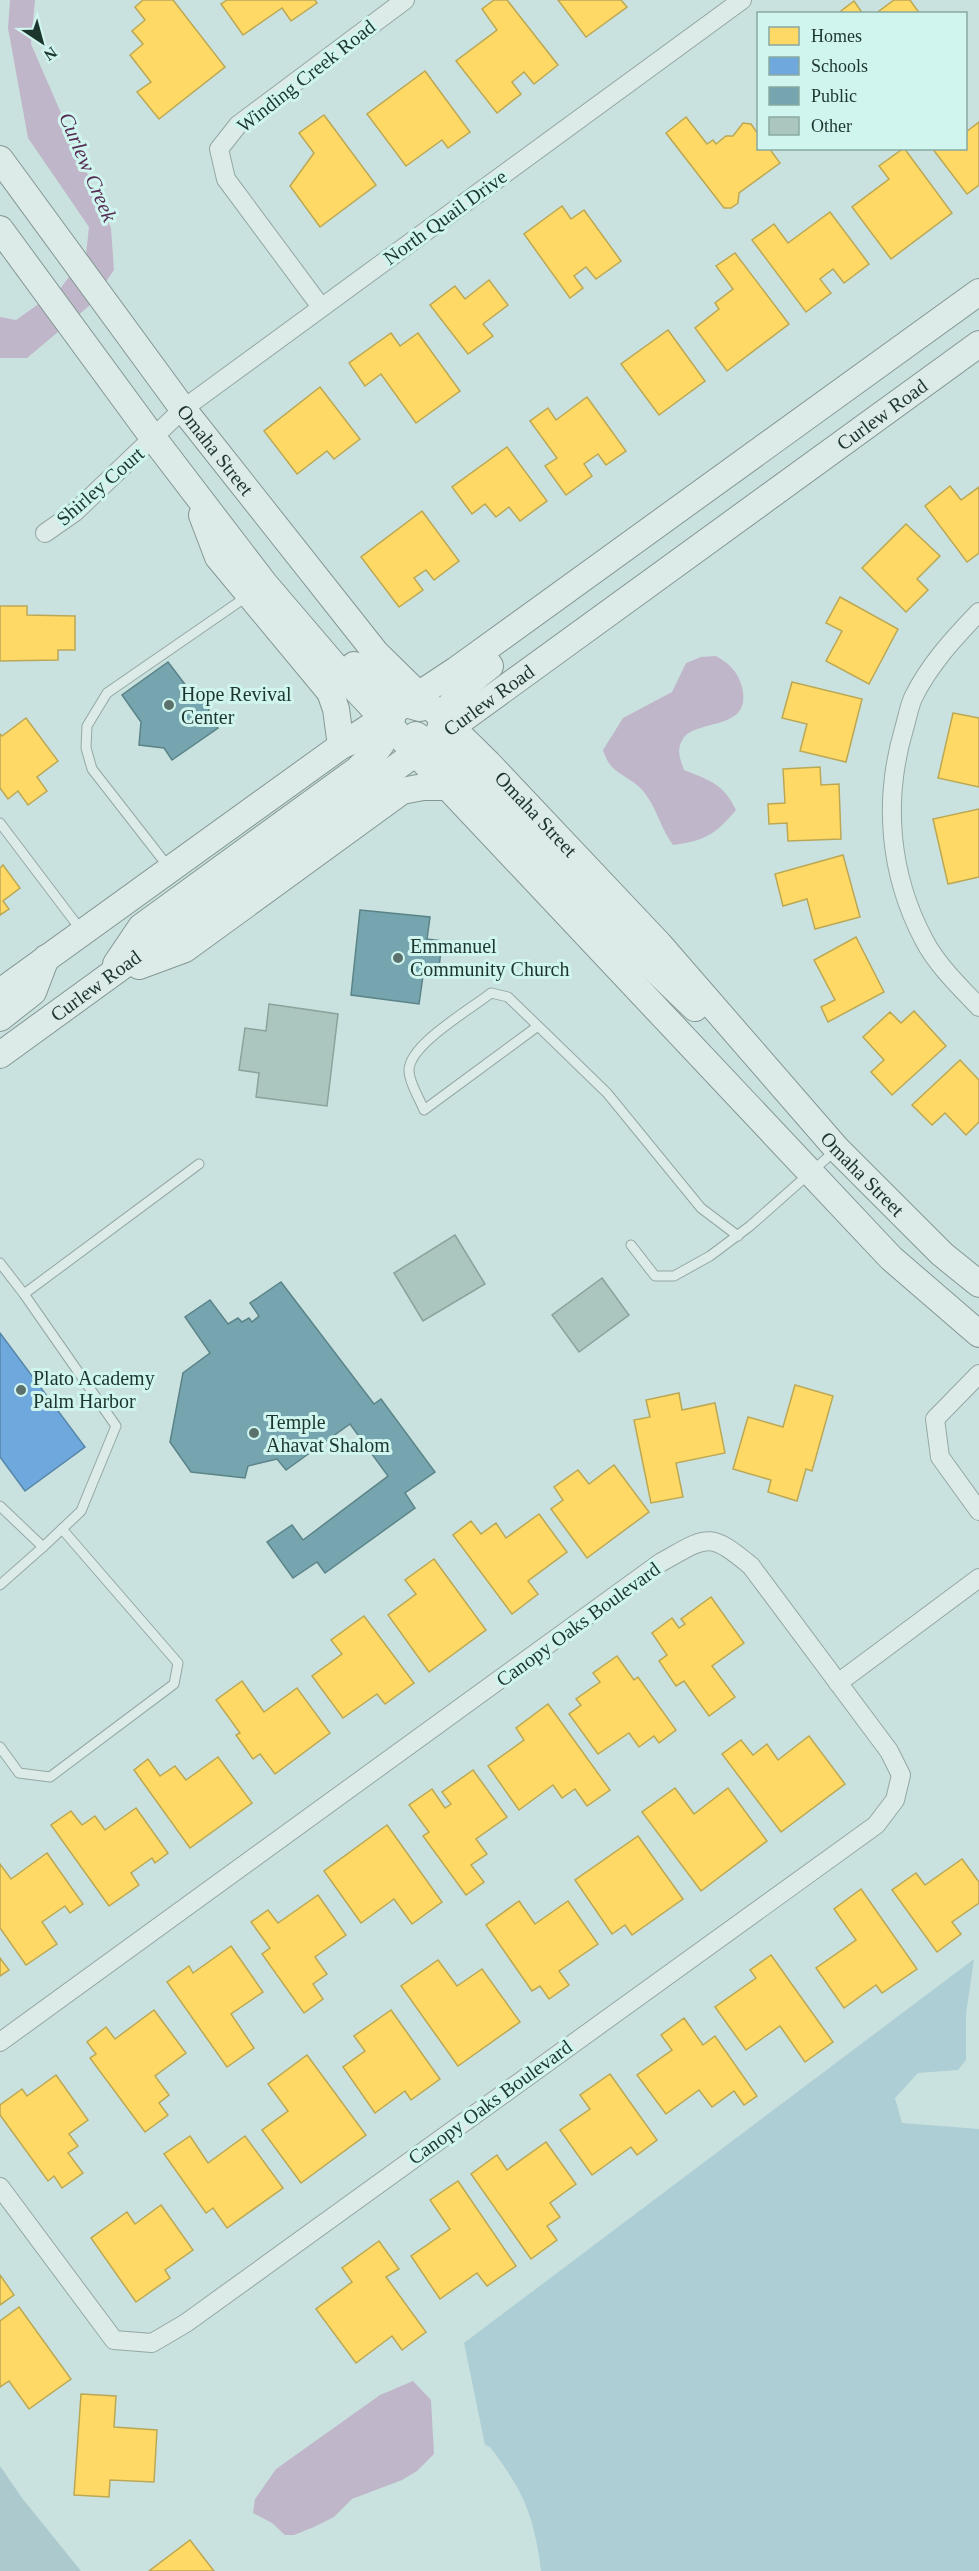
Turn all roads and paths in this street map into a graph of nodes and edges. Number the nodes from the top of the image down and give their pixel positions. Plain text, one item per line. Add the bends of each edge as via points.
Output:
1 (405, 0) edge
2 (742, 0) edge
3 (0, 159) edge
4 (0, 229) edge
5 (979, 292) edge
6 (321, 308) junction
7 (979, 344) edge
8 (183, 409) junction
9 (154, 439) junction
10 (193, 489) junction
11 (45, 533) dead end
12 (249, 595) junction
13 (979, 612) edge
14 (420, 722) junction
15 (341, 746) junction
16 (445, 787) junction
17 (0, 823) edge
18 (170, 869) junction
19 (82, 932) junction
20 (46, 958) junction
21 (106, 979) junction
22 (0, 992) edge
23 (979, 1007) edge
24 (0, 1018) edge
25 (538, 1026) junction
26 (0, 1055) edge
27 (837, 1149) junction
28 (199, 1164) dead end
29 (811, 1172) junction
30 (738, 1236) junction
31 (631, 1245) dead end
32 (0, 1263) edge
33 (979, 1284) edge
34 (24, 1294) junction
35 (979, 1334) edge
36 (979, 1374) edge
37 (0, 1506) edge
38 (979, 1511) edge
39 (62, 1529) junction
40 (43, 1546) junction
41 (979, 1578) edge
42 (0, 1585) edge
43 (838, 1683) junction
44 (0, 1747) edge
45 (0, 2042) edge
46 (0, 2187) edge

1 - 6 street, Winding Creek Road via 238,125 219,149 226,179
2 - 6 street, North Quail Drive
3 - 8 main road, Omaha Street
4 - 9 main road, Omaha Street
5 - 14 main road, Curlew Road via 824,404
6 - 8 street, North Quail Drive
7 - 14 main road, Curlew Road via 478,707
8 - 9 street, North Quail Drive
8 - 14 main road, Omaha Street via 376,653
9 - 10 main road, Omaha Street
9 - 11 street, Shirley Court via 75,512
10 - 12 main road via 218,557
10 - 14 main road, Omaha Street via 264,583
12 - 15 main road via 330,692
12 - 18 lane via 107,693 87,726 86,748 92,769
13 - 23 street via 946,646 913,699 895,759 890,808 903,893 925,942
14 - 15 main road, Curlew Road
14 - 16 main road, Omaha Street
14 - 21 main road, Curlew Road
14 - 21 main road via 141,927
14 - 27 main road, Omaha Street via 659,944
15 - 18 main road, Curlew Road
16 - 21 main road via 402,792 185,948
16 - 29 main road, Omaha Street
17 - 19 lane
18 - 19 main road, Curlew Road
19 - 20 main road, Curlew Road
20 - 22 main road, Curlew Road
20 - 24 main road via 33,992
21 - 26 main road, Curlew Road
25 - 25 lane via 481,1068 424,1110 409,1074 418,1048 491,993 508,997
25 - 30 lane via 607,1093 701,1208
27 - 29 lane
27 - 33 main road, Omaha Street via 934,1246
28 - 34 lane
29 - 30 lane
29 - 35 main road, Omaha Street via 891,1258
30 - 31 lane via 674,1275 656,1276
32 - 34 lane
34 - 39 lane via 116,1426 81,1511
36 - 38 street via 935,1419 940,1456
37 - 40 lane
39 - 40 lane
39 - 44 lane via 178,1663 174,1684 50,1777 19,1773
40 - 42 lane
41 - 43 street
43 - 45 street, Canopy Oaks Boulevard via 751,1566 723,1543 700,1541 660,1563
43 - 46 street, Canopy Oaks Boulevard via 889,1751 901,1775 895,1800 876,1825 152,2343 114,2340

